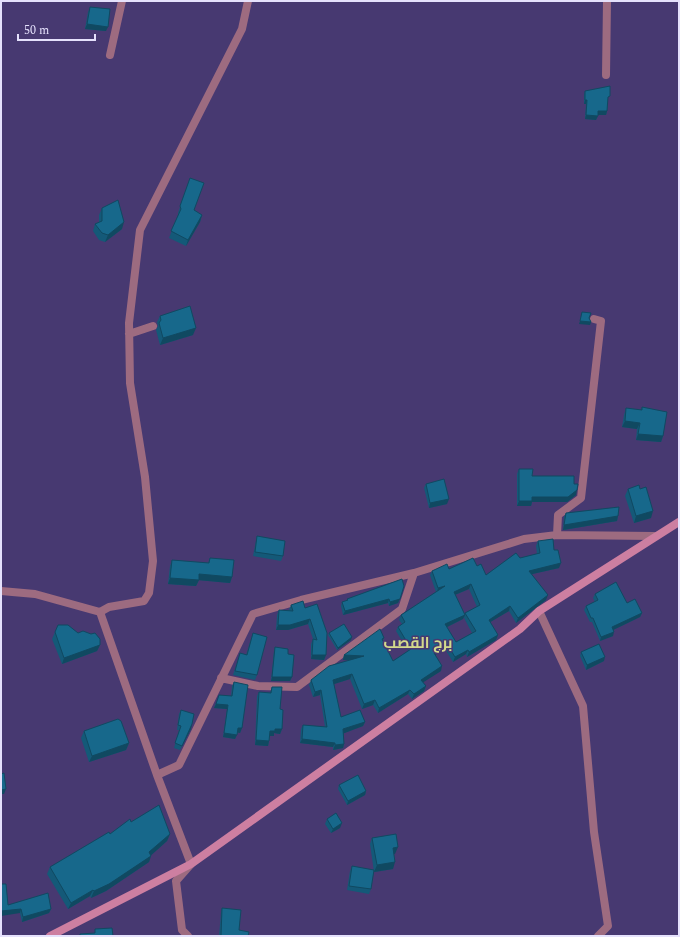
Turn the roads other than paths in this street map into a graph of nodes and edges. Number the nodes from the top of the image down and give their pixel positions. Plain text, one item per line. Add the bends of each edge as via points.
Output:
1 (122, 1) edge
2 (248, 1) edge
3 (608, 1) edge
4 (110, 55) dead end
5 (606, 75) dead end
6 (594, 319) dead end
7 (153, 326) dead end
8 (129, 334) junction
9 (679, 522) edge
10 (556, 535) junction
11 (654, 536) junction
12 (414, 573) junction
13 (1, 591) edge
14 (539, 611) junction
15 (100, 612) junction
16 (221, 678) junction
17 (157, 775) junction
18 (191, 864) junction
19 (51, 936) edge
20 (188, 936) edge
21 (598, 936) edge

1 - 4 street
2 - 8 street via 242,29 140,230
3 - 5 street
6 - 10 street via 601,321 582,498 558,515
7 - 8 street
8 - 15 street via 130,383 145,477 153,561 149,593 144,601 109,607
9 - 11 main road
10 - 11 street
10 - 12 street via 524,539
11 - 14 main road
12 - 16 street via 253,614
12 - 16 street via 402,609 297,687 258,686
13 - 15 street via 36,594
14 - 18 main road via 520,629
14 - 21 street via 583,706 594,832 608,926
15 - 17 street
16 - 17 street via 179,765
17 - 18 street
18 - 19 main road
18 - 20 street via 176,881 182,930

